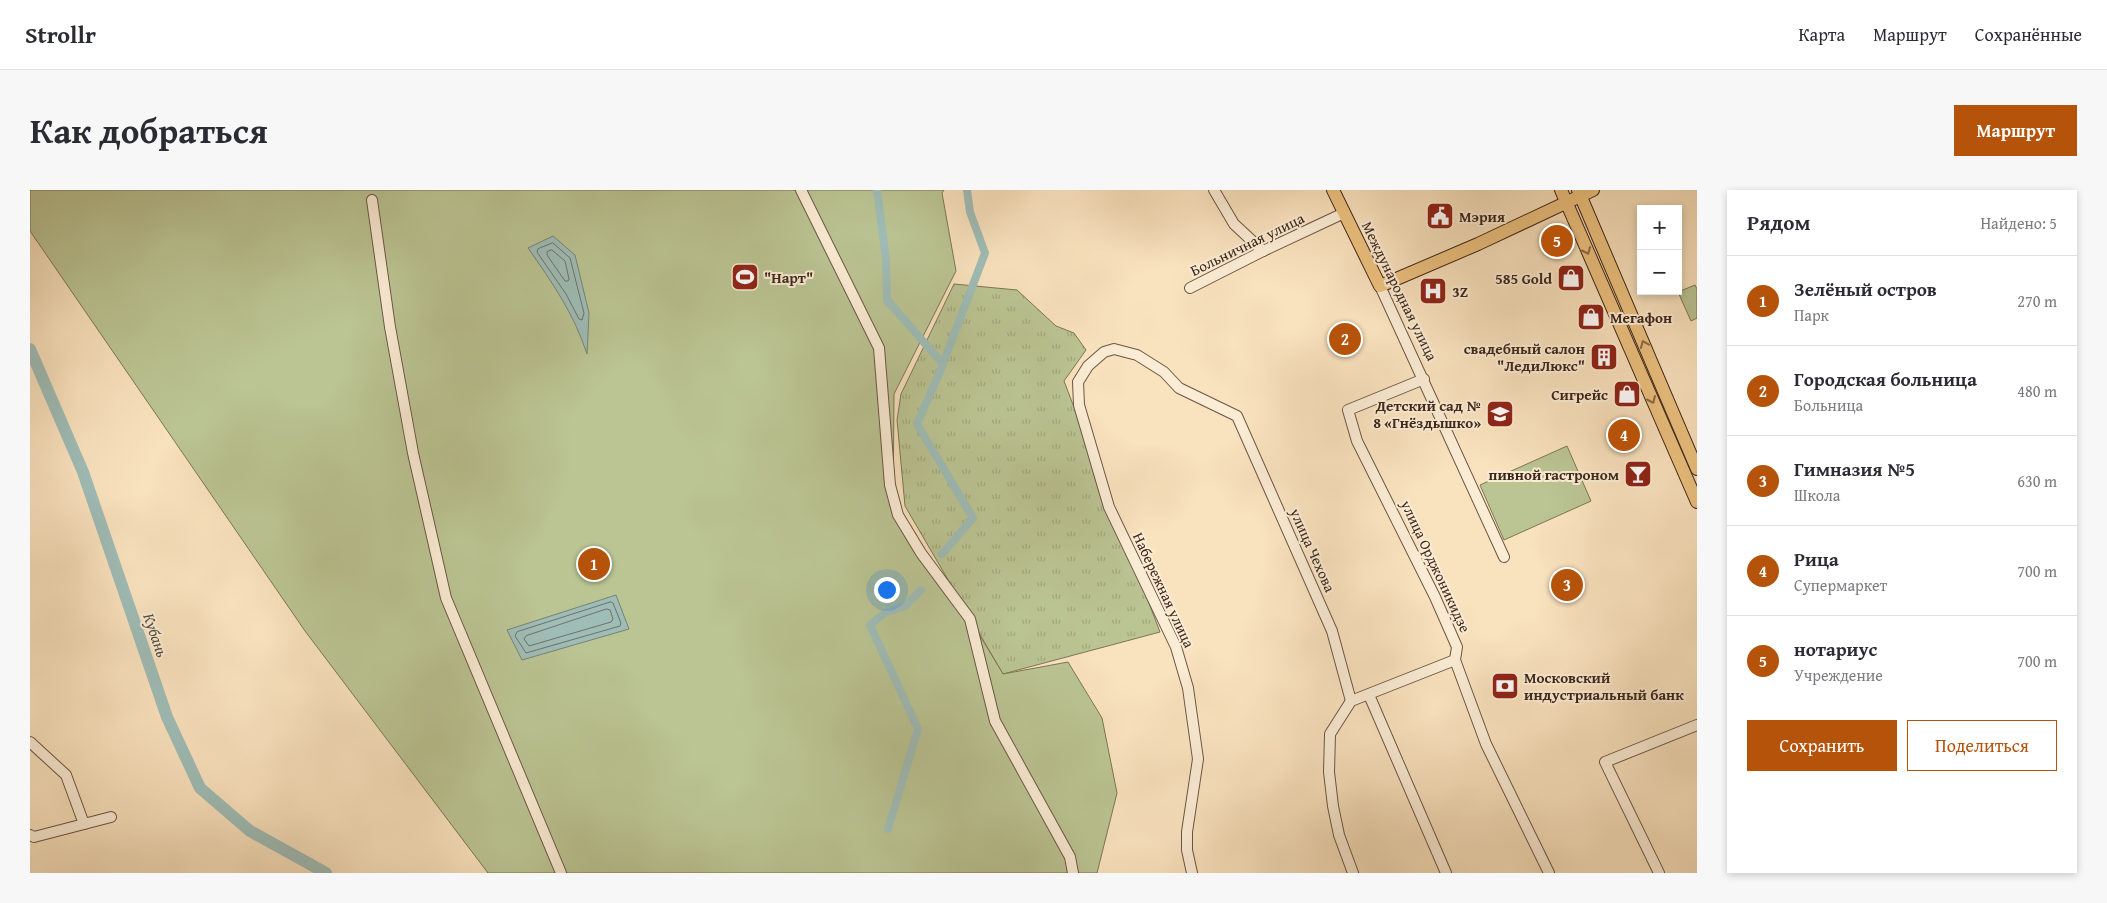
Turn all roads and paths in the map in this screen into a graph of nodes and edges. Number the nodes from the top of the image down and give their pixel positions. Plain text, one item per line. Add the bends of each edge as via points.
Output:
1 (802, 190) edge
2 (1333, 190) edge
3 (1561, 190) edge
4 (1593, 190) edge
5 (1216, 191) edge
6 (1579, 193) edge
7 (372, 200) dead end
8 (1566, 202) junction
9 (1344, 213) junction
10 (1263, 251) junction
11 (1380, 286) junction
12 (1190, 288) dead end
13 (1424, 379) junction
14 (1078, 382) joint
15 (1348, 410) joint
16 (1697, 469) edge
17 (1697, 502) edge
18 (1504, 557) dead end
19 (1455, 660) junction
20 (1370, 695) junction
21 (1350, 701) junction
22 (1697, 725) edge
23 (30, 742) edge
24 (111, 817) dead end
25 (84, 824) junction
26 (30, 835) edge
27 (561, 873) edge
28 (1073, 873) edge
29 (1192, 873) edge
30 (1353, 873) edge
31 (1446, 873) edge
32 (1549, 873) edge
33 (1660, 873) edge

1 - 28 street via 879,348 890,485 898,516 970,619 995,721 1070,857
2 - 9 main road, Международная улица
3 - 8 main road
4 - 6 main road
5 - 10 street via 1234,224
6 - 8 main road
16 -> 6 main road
7 - 27 street via 390,327 413,453 446,598
8 - 11 main road
8 -> 17 main road
9 - 10 street, Больничная улица
9 - 11 main road, Международная улица
10 - 12 street, Больничная улица
11 - 13 street, Международная улица
13 - 15 street, Международная улица
13 - 18 street, Международная улица
14 - 21 street, улица Чехова via 1088,366 1104,352 1114,349 1138,355 1164,372 1179,388 1237,416 1332,631
14 - 29 street, Набережная улица via 1079,405 1109,507 1176,647 1188,688 1198,758 1187,832
15 - 19 street, улица Орджоникидзе via 1357,441 1443,613 1457,647
19 - 20 street
19 - 32 street, улица Орджоникидзе via 1486,744
20 - 21 street
20 - 31 street
21 - 30 street via 1330,734 1329,772 1333,806
22 - 33 street via 1605,762
23 - 25 street via 66,775
24 - 25 street
25 - 26 street via 34,837

